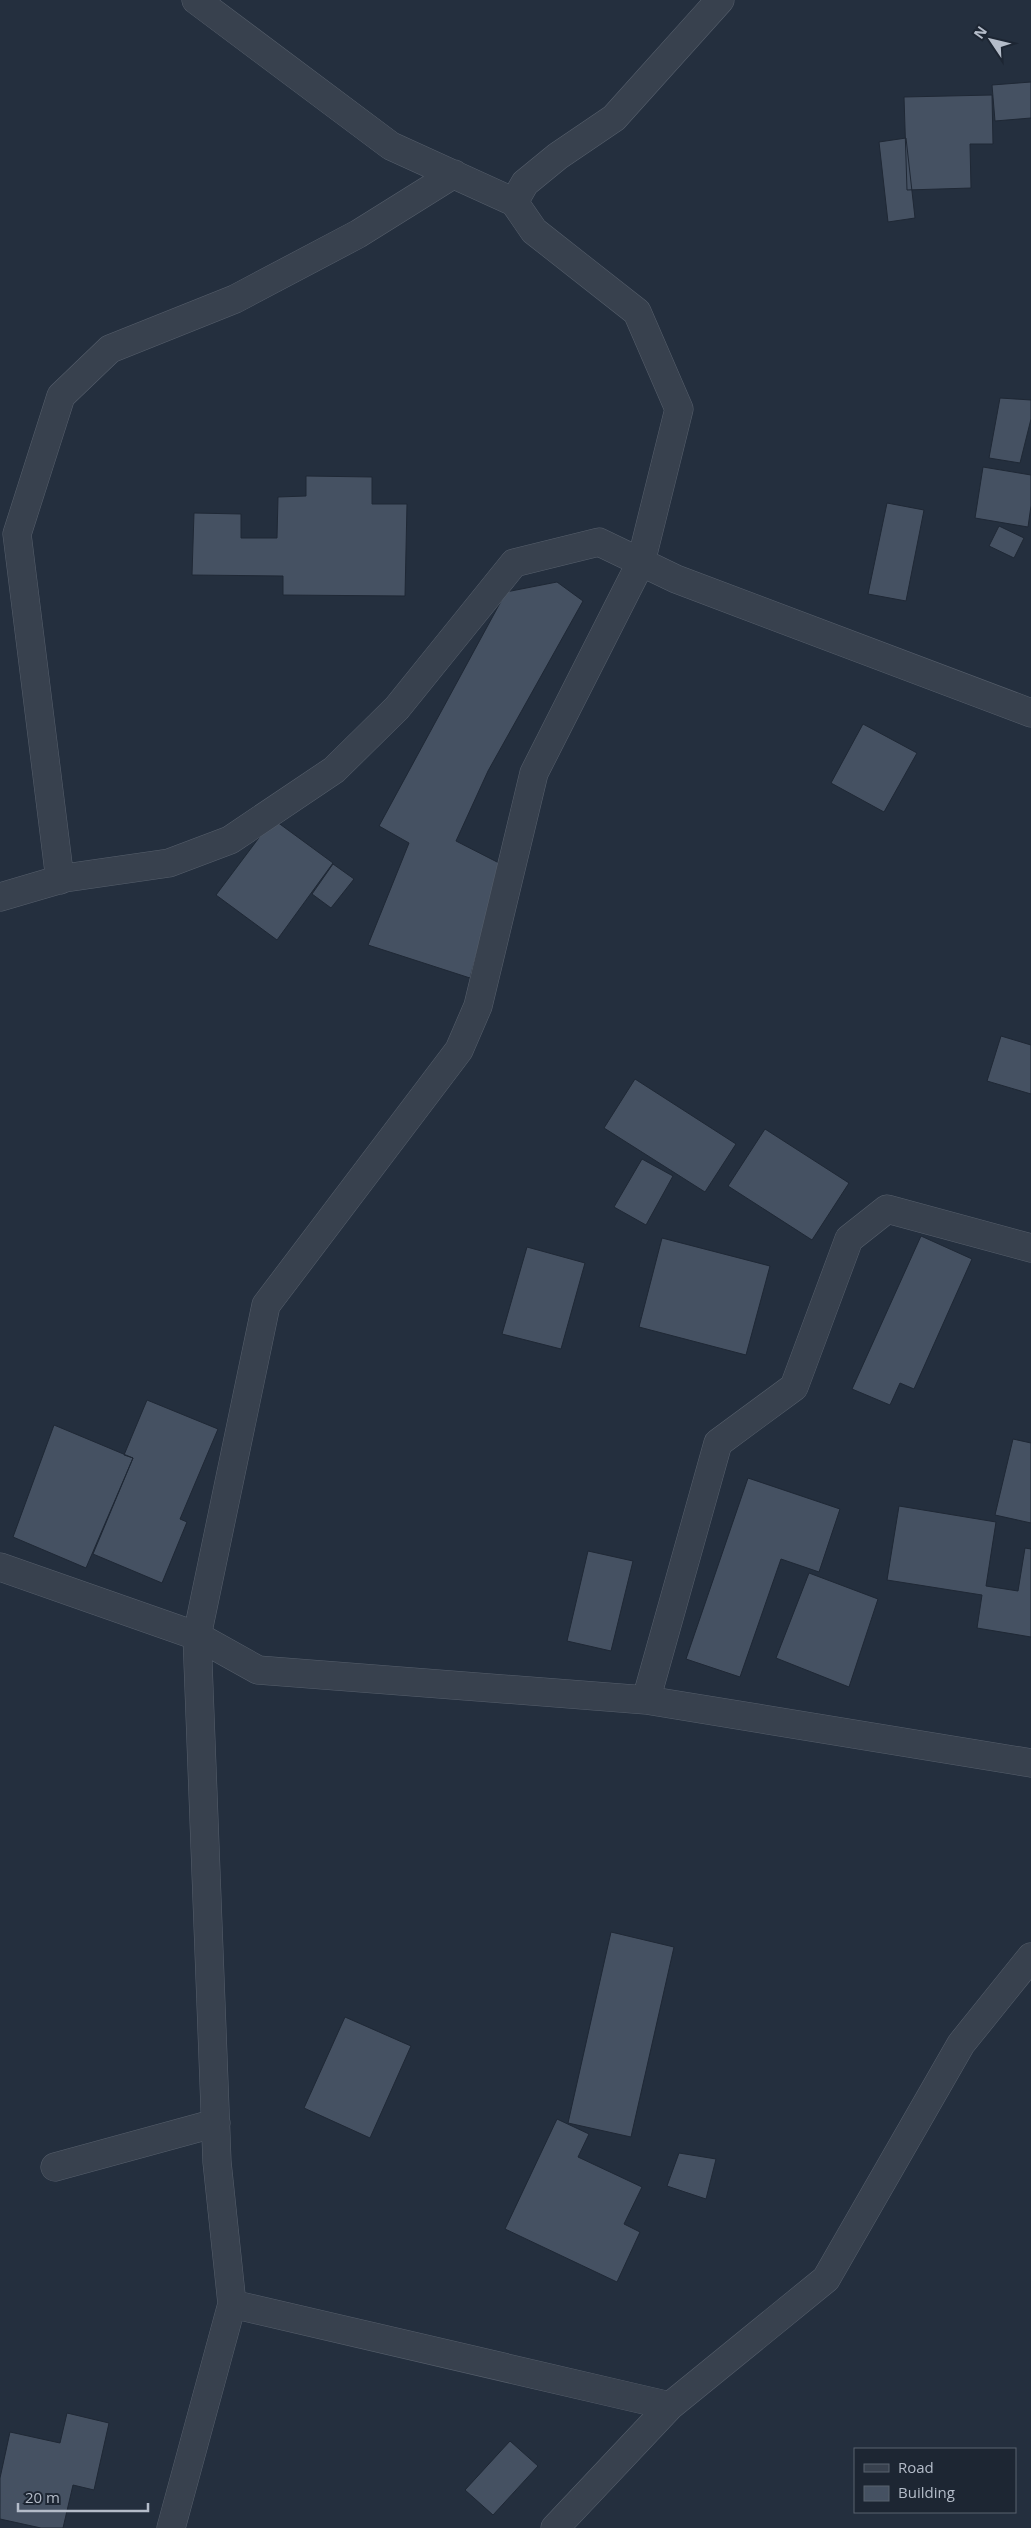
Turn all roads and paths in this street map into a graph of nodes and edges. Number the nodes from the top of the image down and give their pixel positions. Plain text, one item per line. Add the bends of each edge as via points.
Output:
1 (196, 0) edge
2 (720, 0) edge
3 (454, 174) junction
4 (514, 202) junction
5 (641, 562) junction
6 (1031, 713) edge
7 (60, 880) junction
8 (0, 897) edge
9 (1031, 1248) edge
10 (0, 1567) edge
11 (196, 1636) junction
12 (646, 1700) junction
13 (1031, 1763) edge
14 (1031, 1957) edge
15 (216, 2123) junction
16 (55, 2167) dead end
17 (232, 2304) junction
18 (670, 2406) junction
19 (171, 2528) edge
20 (555, 2528) edge

1 - 3 street via 391,146
2 - 4 street via 614,118 551,161 525,183
3 - 4 street
3 - 7 street via 358,234 235,299 110,349 61,396 17,534
4 - 5 street via 534,231 637,312 680,409
5 - 6 street via 676,580
5 - 7 street via 599,542 514,563 397,708 334,770 230,840 169,863
5 - 11 street via 534,773 478,1006 459,1050 266,1305
7 - 8 street
9 - 12 street via 887,1209 849,1239 794,1387 718,1443
10 - 11 street
11 - 12 street via 258,1670
11 - 15 street
12 - 13 street
14 - 18 street via 961,2044 826,2279
15 - 16 street
15 - 17 street
17 - 18 street
17 - 19 street
18 - 20 street

